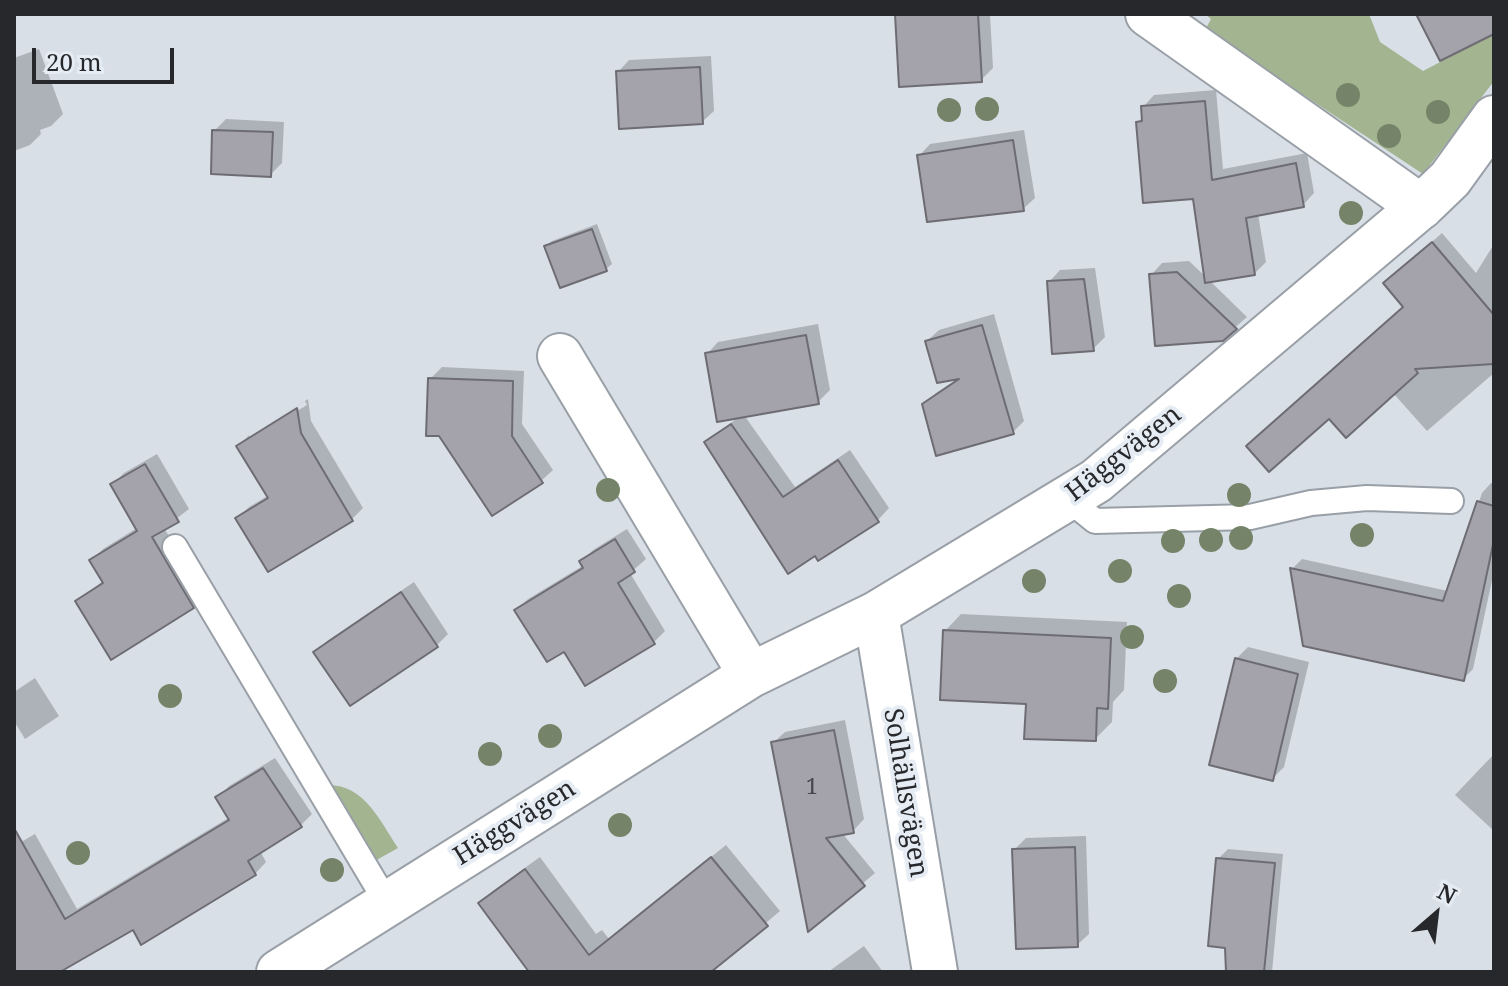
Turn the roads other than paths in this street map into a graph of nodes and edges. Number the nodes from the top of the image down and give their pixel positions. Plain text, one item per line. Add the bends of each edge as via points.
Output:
1 (1148, 14) edge
2 (1494, 118) edge
3 (1421, 207) junction
4 (560, 356) dead end
5 (1068, 499) junction
6 (1451, 501) dead end
7 (175, 547) dead end
8 (876, 614) junction
9 (751, 675) junction
10 (387, 903) junction
11 (279, 972) edge
12 (935, 972) edge

1 - 3 street
2 - 3 street, Häggvägen via 1450,179
3 - 5 street, Häggvägen
4 - 9 street
5 - 6 lane via 1095,521 1250,517 1311,503 1367,498
5 - 8 street, Häggvägen
7 - 10 lane
8 - 9 street, Häggvägen
8 - 12 street, Solhällsvägen
9 - 10 street, Häggvägen
10 - 11 street, Häggvägen

